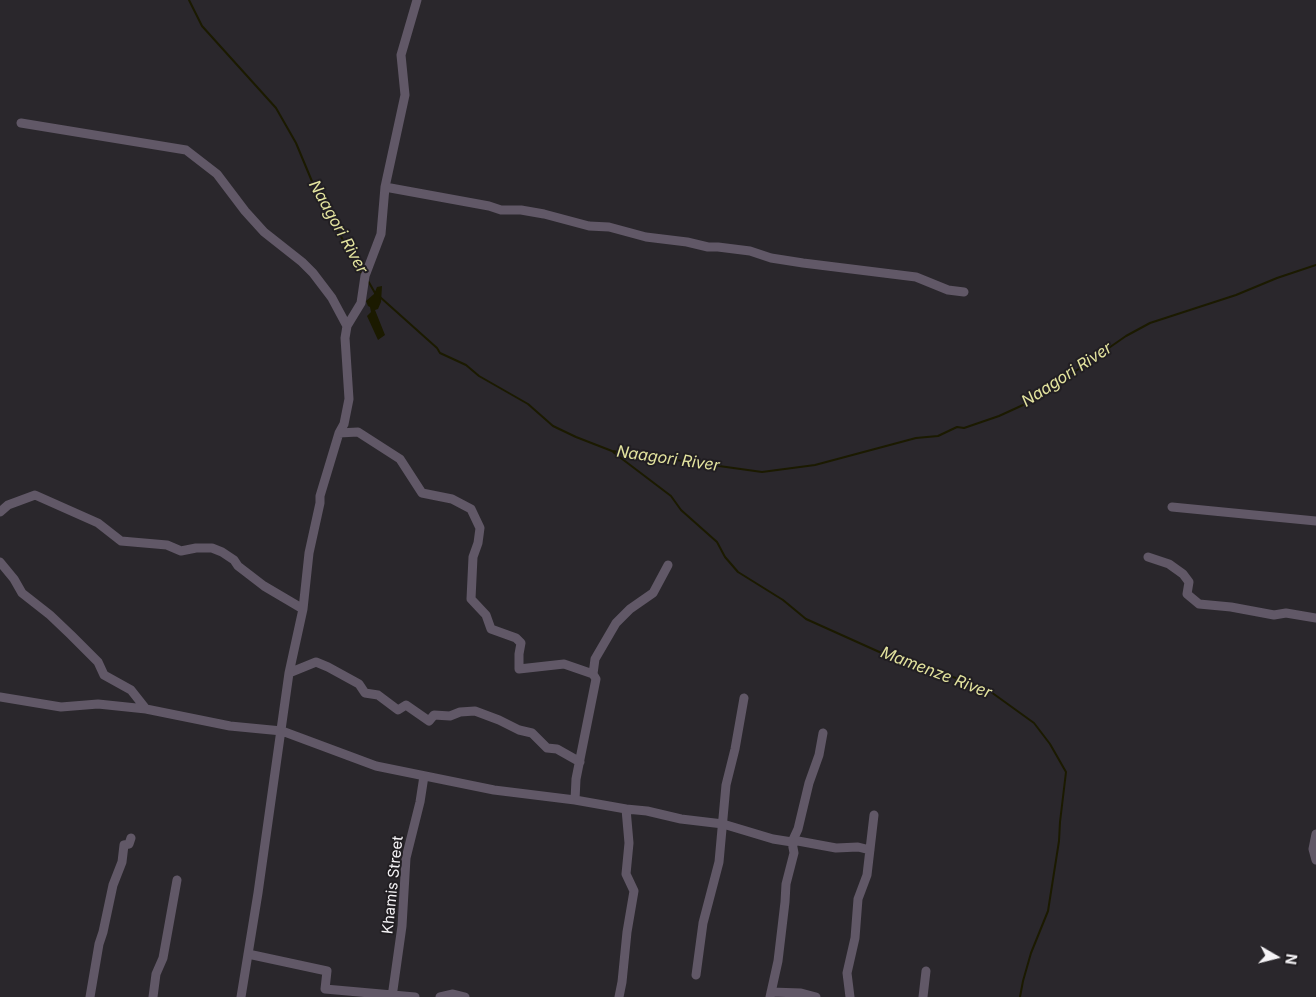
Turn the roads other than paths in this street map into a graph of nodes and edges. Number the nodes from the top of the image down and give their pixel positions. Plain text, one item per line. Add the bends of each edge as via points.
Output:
1 (417, 0) edge
2 (20, 123) dead end
3 (385, 187) junction
4 (964, 292) dead end
5 (347, 326) junction
6 (339, 433) junction
7 (1172, 507) dead end
8 (0, 512) edge
9 (1316, 521) edge
10 (1148, 556) dead end
11 (0, 562) edge
12 (668, 565) dead end
13 (303, 609) junction
14 (1316, 618) edge
15 (289, 673) junction
16 (593, 674) junction
17 (0, 697) edge
18 (744, 698) dead end
19 (146, 709) junction
20 (282, 731) junction
21 (823, 734) dead end
22 (580, 762) junction
23 (424, 776) junction
24 (575, 800) junction
25 (626, 809) junction
26 (874, 815) dead end
27 (723, 824) junction
28 (1316, 834) edge
29 (131, 838) dead end
30 (792, 842) junction
31 (870, 850) junction
32 (1316, 860) edge
33 (178, 880) dead end
34 (248, 954) junction
35 (926, 971) dead end
36 (696, 975) dead end
37 (770, 994) edge
38 (392, 996) edge
39 (90, 997) edge
40 (153, 997) edge
41 (241, 997) edge
42 (415, 997) edge
43 (440, 997) edge
44 (465, 997) edge
45 (619, 997) edge
46 (816, 997) edge
47 (850, 997) edge
48 (923, 997) edge

1 - 3 street via 401,56 404,96
2 - 5 street via 186,150 218,174 245,212 307,268 332,298
3 - 4 street via 501,210 544,214 646,237 750,251 803,263 916,277 948,290
3 - 5 street via 381,234 365,276 361,303
5 - 6 street via 349,399
6 - 13 street via 320,496
6 - 16 street via 358,432 400,459 422,493 452,499 471,509 480,528 473,557 471,599 486,615 491,629 516,638 521,644 520,669 564,664
7 - 9 street
8 - 13 street via 8,505 35,495 98,523 121,541 167,545 181,551 212,548 234,560 264,586
10 - 14 street via 1170,564 1183,574 1189,582 1187,594 1199,604
11 - 19 street via 22,593 71,635 98,662 104,675 131,690
12 - 16 street via 653,593 616,623 595,659
13 - 15 street
15 - 20 street
15 - 22 street via 316,662 359,684 365,693 378,696 398,710 406,705 429,721 434,715 450,716 475,711 532,733 547,748 557,749
16 - 22 street via 596,679
17 - 19 street via 61,707 98,704
18 - 27 street via 726,785
19 - 20 street via 230,726
20 - 23 street via 376,766
20 - 34 street
21 - 30 street
22 - 24 street
23 - 24 street via 494,790
23 - 38 street, Khamis Street via 406,858 402,926
24 - 25 street
25 - 27 street
25 - 45 street via 629,843 626,874 634,891
26 - 31 street
27 - 30 street
27 - 36 street via 719,862 703,923
28 - 32 street via 1313,848
29 - 39 street via 129,844 124,845 122,862 113,885 98,944
30 - 31 street
30 - 37 street via 794,853 786,884 778,961
31 - 47 street via 867,876 858,899 855,938 847,973
33 - 40 street
34 - 38 street via 327,972 325,989
34 - 41 street
35 - 48 street
37 - 46 street via 801,993
38 - 42 street
43 - 44 street via 453,994

